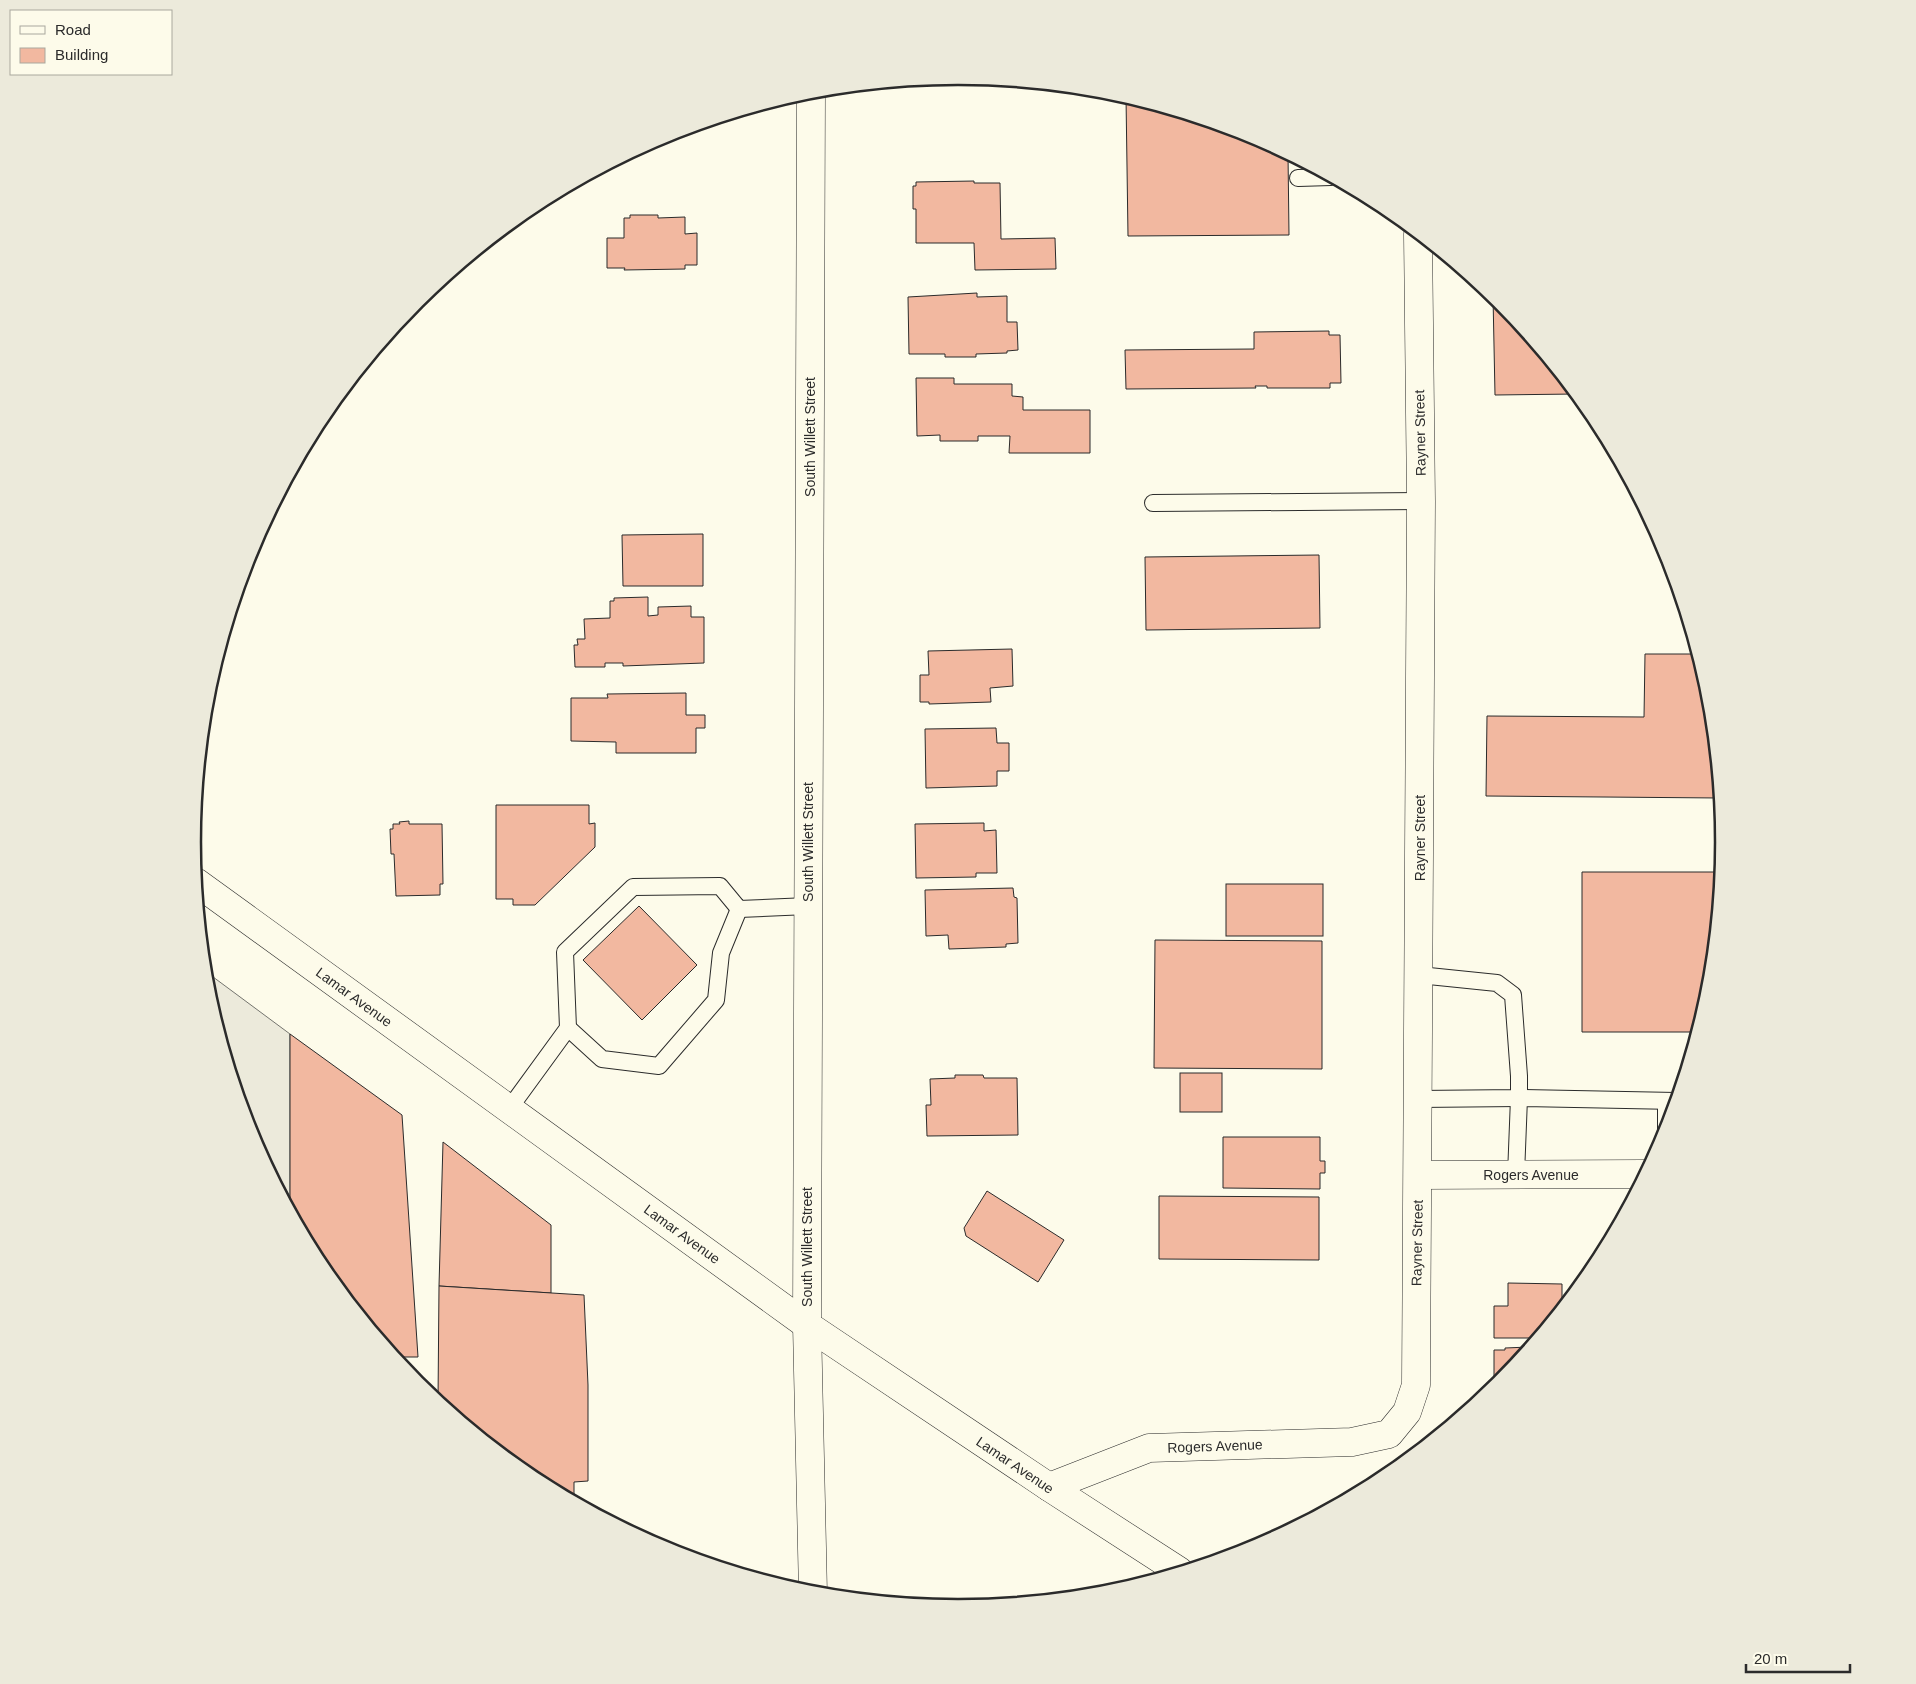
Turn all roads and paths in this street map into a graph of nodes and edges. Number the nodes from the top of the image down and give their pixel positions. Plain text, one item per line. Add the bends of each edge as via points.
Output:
1 (811, 100) edge
2 (1298, 178) dead end
3 (1321, 178) edge
4 (1421, 243) edge
5 (1421, 501) junction
6 (1153, 503) dead end
7 (203, 887) edge
8 (808, 906) junction
9 (739, 909) junction
10 (1419, 974) junction
11 (568, 1028) junction
12 (1519, 1098) junction
13 (1418, 1099) junction
14 (1669, 1101) edge
15 (509, 1109) junction
16 (1638, 1174) edge
17 (1418, 1175) junction
18 (1516, 1175) junction
19 (807, 1325) junction
20 (1388, 1434) joint
21 (1049, 1487) junction
22 (1173, 1567) edge
23 (813, 1585) edge

1 - 8 street, South Willett Street
2 - 3 lane
4 - 5 street, Rayner Street
5 - 6 lane
5 - 10 street, Rayner Street
7 - 15 street, Lamar Avenue
8 - 9 lane
8 - 19 street, South Willett Street
9 - 11 lane via 721,953 716,1000 659,1066 602,1059
9 - 11 lane via 720,886 633,887 565,952
10 - 12 lane via 1497,983 1513,995
10 - 13 street, Rayner Street
11 - 15 lane
12 - 13 lane
12 - 14 lane
12 - 18 lane
13 - 17 street, Rayner Street
15 - 19 street, Lamar Avenue
16 - 18 street, Rogers Avenue
17 - 18 street, Rogers Avenue
17 - 20 street, Rayner Street via 1416,1385 1407,1412
19 - 21 street, Lamar Avenue
19 - 23 street, South Willett Street
20 - 21 street, Rogers Avenue via 1352,1442 1148,1448
21 - 22 street, Lamar Avenue

